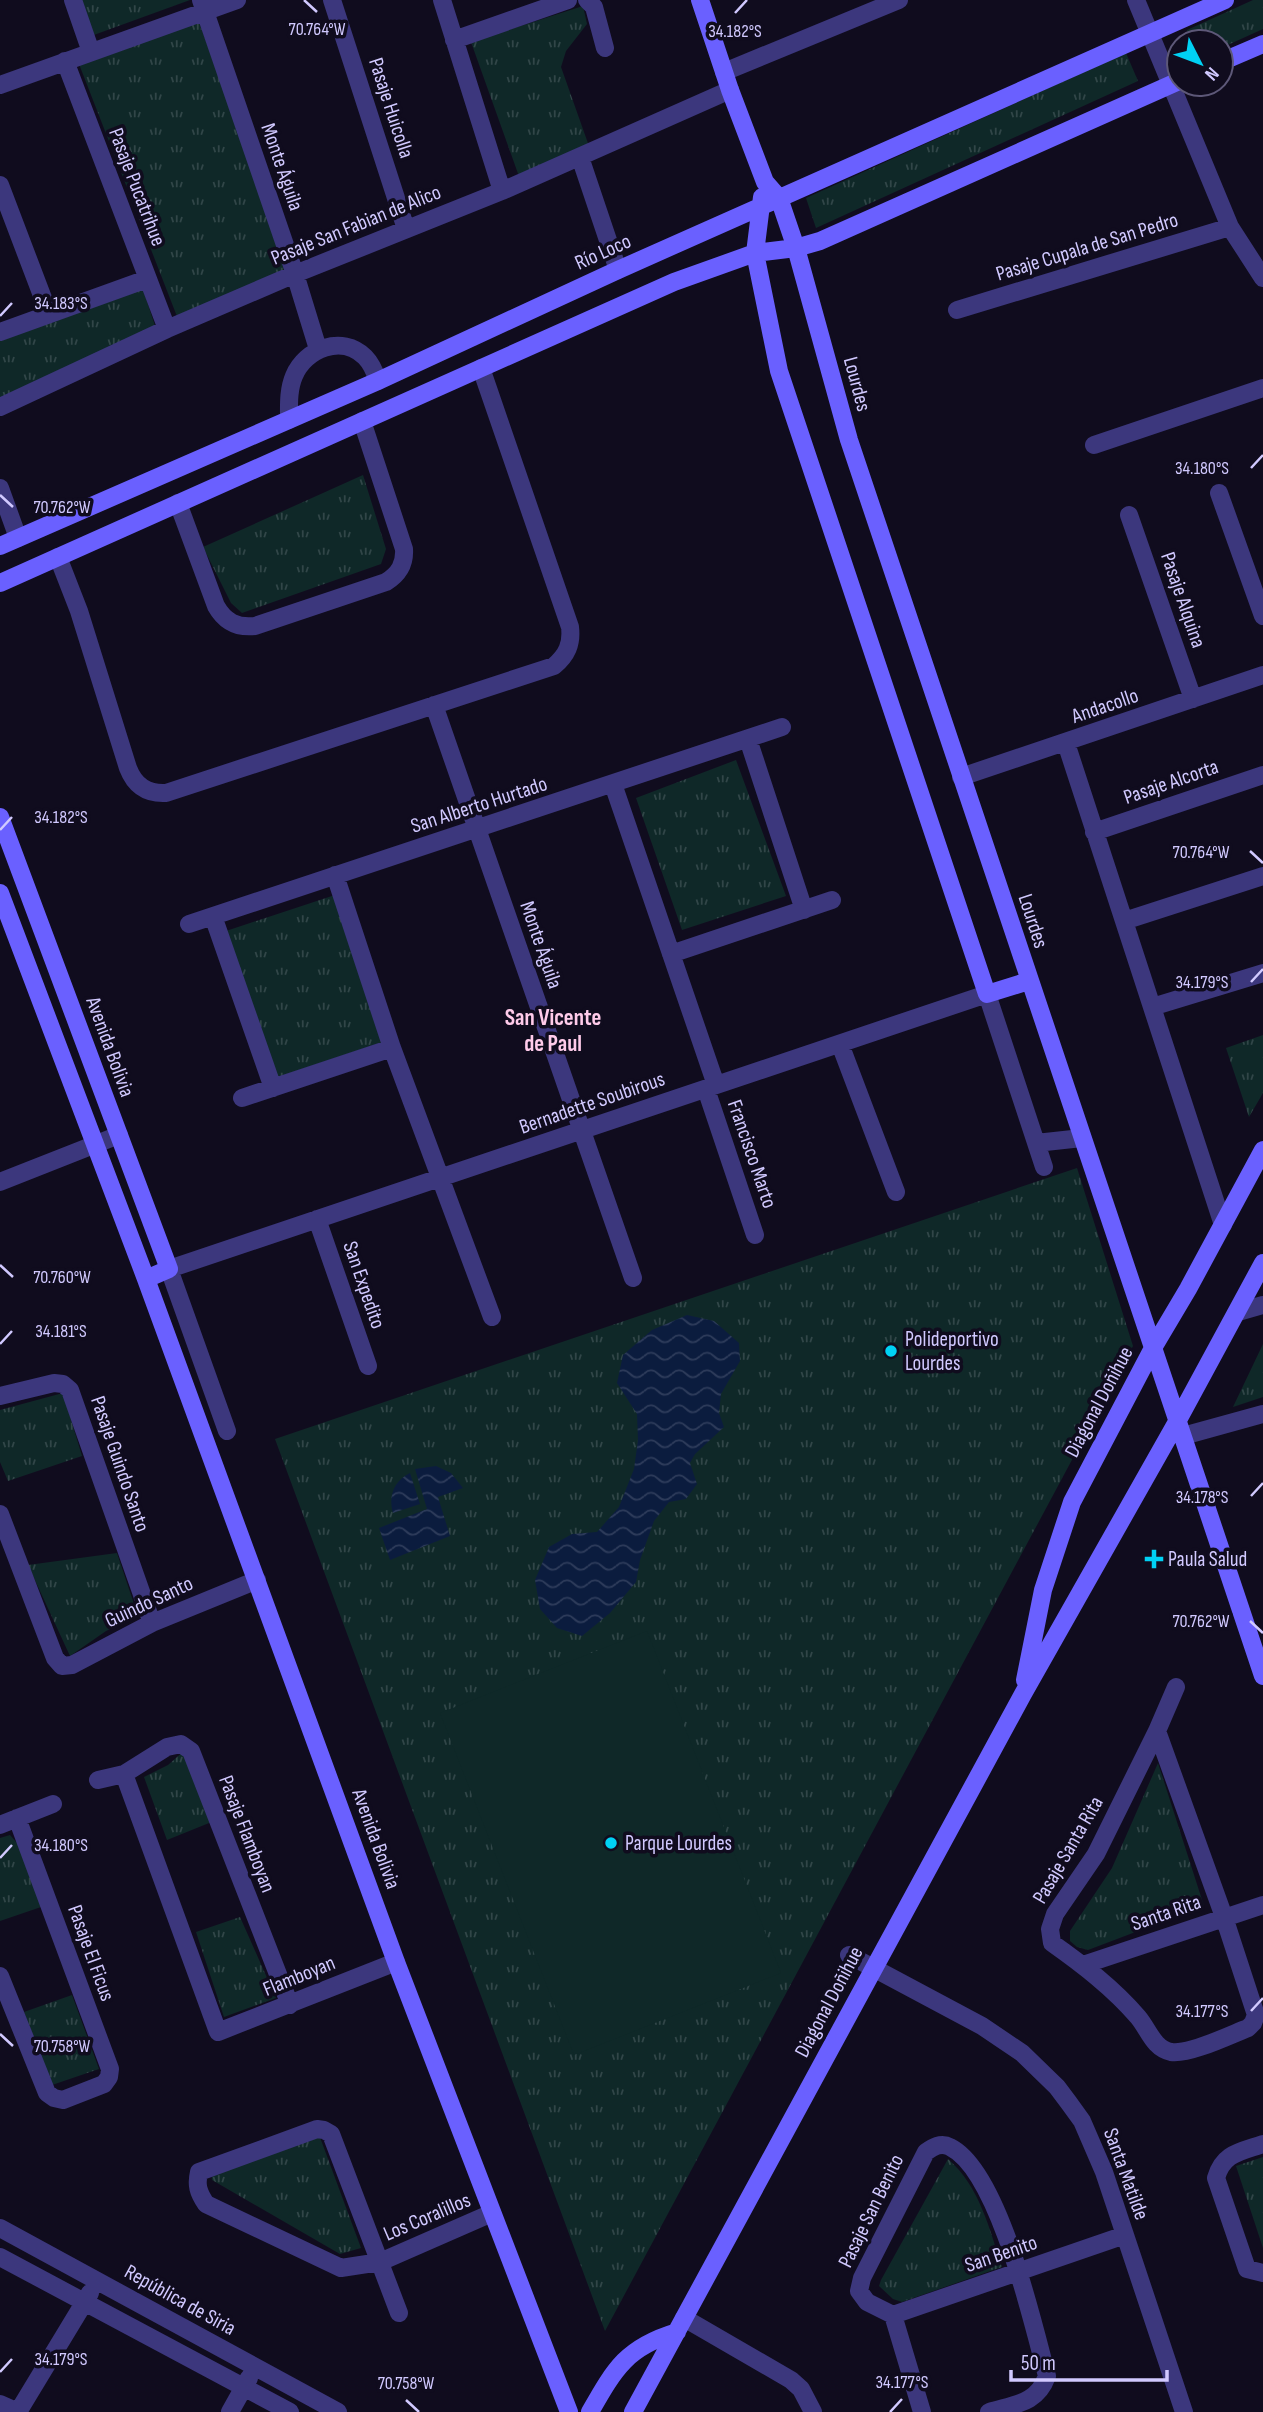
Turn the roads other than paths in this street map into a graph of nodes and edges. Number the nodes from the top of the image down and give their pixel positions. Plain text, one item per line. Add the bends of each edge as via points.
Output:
1 (73, 0) edge
2 (237, 0) edge
3 (332, 0) edge
4 (442, 0) edge
5 (568, 0) edge
6 (587, 0) edge
7 (700, 0) edge
8 (899, 0) edge
9 (1136, 0) edge
10 (1225, 0) edge
11 (203, 5) edge
12 (863, 7) edge
13 (1150, 33) junction
14 (454, 40) junction
15 (1263, 44) edge
16 (605, 48) dead end
17 (91, 52) junction
18 (1235, 56) edge
19 (65, 61) junction
20 (1165, 63) edge
21 (727, 81) junction
22 (0, 85) edge
23 (1165, 87) edge
24 (1181, 98) edge
25 (580, 157) junction
26 (765, 182) junction
27 (0, 185) edge
28 (502, 191) junction
29 (779, 198) junction
30 (760, 207) junction
31 (1230, 227) junction
32 (406, 229) junction
33 (796, 248) junction
34 (755, 253) junction
35 (618, 270) junction
36 (295, 274) junction
37 (1263, 278) edge
38 (147, 279) junction
39 (957, 310) dead end
40 (49, 314) junction
41 (167, 329) junction
42 (0, 332) edge
43 (318, 349) junction
44 (481, 368) junction
45 (378, 381) junction
46 (1263, 388) edge
47 (0, 407) edge
48 (289, 420) junction
49 (362, 421) junction
50 (1094, 446) dead end
51 (0, 488) edge
52 (1219, 493) dead end
53 (178, 503) junction
54 (1129, 515) dead end
55 (18, 538) junction
56 (0, 546) edge
57 (58, 557) junction
58 (0, 583) edge
59 (1263, 616) edge
60 (1263, 675) edge
61 (1194, 699) junction
62 (434, 705) junction
63 (782, 727) dead end
64 (748, 738) junction
65 (1066, 743) junction
66 (1263, 775) edge
67 (961, 777) junction
68 (613, 785) junction
69 (0, 817) edge
70 (477, 829) junction
71 (1094, 832) junction
72 (5, 844) edge
73 (335, 875) junction
74 (1263, 876) edge
75 (0, 892) edge
76 (832, 900) dead end
77 (804, 909) junction
78 (213, 916) junction
79 (1124, 921) junction
80 (188, 924) dead end
81 (671, 954) junction
82 (1263, 973) edge
83 (1029, 981) junction
84 (987, 995) junction
85 (1152, 1007) junction
86 (840, 1044) junction
87 (392, 1048) junction
88 (711, 1087) junction
89 (273, 1088) junction
90 (243, 1098) dead end
91 (580, 1131) junction
92 (119, 1135) junction
93 (1083, 1139) junction
94 (1036, 1143) junction
95 (96, 1145) junction
96 (1263, 1150) edge
97 (1044, 1167) dead end
98 (441, 1179) junction
99 (0, 1182) edge
100 (896, 1192) dead end
101 (317, 1219) junction
102 (1223, 1226) junction
103 (755, 1235) dead end
104 (1263, 1263) edge
105 (169, 1269) junction
106 (633, 1278) dead end
107 (146, 1279) junction
108 (1263, 1305) edge
109 (1238, 1312) junction
110 (492, 1317) dead end
111 (1153, 1348) junction
112 (368, 1366) dead end
113 (0, 1396) edge
114 (1263, 1414) edge
115 (1180, 1428) junction
116 (227, 1431) dead end
117 (0, 1514) edge
118 (257, 1580) junction
119 (152, 1623) junction
120 (1263, 1676) edge
121 (1176, 1687) dead end
122 (1023, 1694) junction
123 (1157, 1731) junction
124 (124, 1774) junction
125 (98, 1780) dead end
126 (53, 1804) dead end
127 (8, 1822) edge
128 (1263, 1905) edge
129 (1224, 1917) junction
130 (849, 1955) dead end
131 (396, 1962) junction
132 (1083, 1965) junction
133 (873, 1967) junction
134 (0, 1976) edge
135 (290, 2005) junction
136 (1263, 2144) edge
137 (492, 2213) junction
138 (0, 2228) edge
139 (1125, 2235) junction
140 (0, 2257) edge
141 (380, 2262) junction
142 (1018, 2272) junction
143 (1263, 2273) edge
144 (97, 2281) junction
145 (85, 2301) junction
146 (399, 2313) dead end
147 (893, 2315) junction
148 (680, 2325) junction
149 (255, 2367) junction
150 (244, 2387) junction
151 (0, 2404) edge
152 (18, 2412) edge
153 (230, 2412) edge
154 (290, 2412) edge
155 (338, 2412) edge
156 (569, 2412) edge
157 (590, 2412) edge
158 (633, 2412) edge
159 (813, 2412) edge
160 (922, 2412) edge
161 (989, 2412) edge
162 (1184, 2412) edge

1 - 17 street
2 - 11 street
3 - 32 street, Pasaje Huicolla
4 - 14 street
5 - 14 street
6 - 16 street via 594,7
7 - 21 street, Lourdes
8 - 12 street, Pasaje San Fabian de Alico
9 - 13 street
10 - 13 street, Río Loco
11 - 17 street
11 - 36 street, Monte Águila
12 - 21 street, Pasaje San Fabian de Alico
13 - 20 street
13 - 29 street, Río Loco
14 - 28 street
15 - 18 street
17 - 19 street
19 - 22 street
19 - 38 street, Pasaje Pucatrihue
21 - 25 street, Pasaje San Fabian de Alico
21 - 26 street, Lourdes
23 - 33 street
24 - 31 street
25 - 28 street, Pasaje San Fabian de Alico
25 - 35 street
26 - 29 street, Lourdes
26 - 30 street
27 - 40 street
28 - 32 street, Pasaje San Fabian de Alico
29 - 30 street, Río Loco
29 - 33 street, Lourdes
30 - 34 street
30 - 35 street, Río Loco
31 - 37 street
31 - 39 street, Pasaje Cupala de San Pedro
32 - 36 street, Pasaje San Fabian de Alico
33 - 34 street
33 - 67 street, Lourdes via 849,440
34 - 44 street via 674,282
34 - 84 street via 779,371
35 - 45 street, Río Loco
36 - 41 street, Pasaje San Fabian de Alico
36 - 43 street, Monte Águila
38 - 40 street
38 - 41 street, Pasaje Pucatrihue
40 - 42 street
41 - 47 street, Pasaje San Fabian de Alico
43 - 45 street via 335,346 363,355
43 - 48 street via 306,357 293,378
44 - 49 street
44 - 62 street via 570,626 570,643 554,666
45 - 48 street, Río Loco
46 - 50 street
48 - 55 street, Río Loco
49 - 53 street
49 - 53 street via 404,549 401,568 386,582 255,626 232,624 216,606
51 - 55 street
52 - 59 street
53 - 57 street
54 - 61 street, Pasaje Alquina
55 - 56 street, Río Loco
57 - 58 street
57 - 62 street via 128,768 146,790 166,793
60 - 61 street, Andacollo
61 - 65 street, Andacollo
62 - 70 street, Monte Águila
63 - 64 street, San Alberto Hurtado
64 - 68 street, San Alberto Hurtado
64 - 77 street
65 - 67 street, Andacollo
65 - 71 street
66 - 71 street, Pasaje Alcorta
67 - 83 street, Lourdes
68 - 70 street, San Alberto Hurtado
68 - 81 street, Francisco Marto
69 - 72 street, Avenida Bolivia
70 - 73 street, San Alberto Hurtado
70 - 91 street, Monte Águila
71 - 79 street
72 - 92 street, Avenida Bolivia
73 - 78 street, San Alberto Hurtado
73 - 87 street
74 - 79 street
75 - 95 street, Avenida Bolivia
76 - 77 street
77 - 81 street
78 - 80 street, San Alberto Hurtado
78 - 89 street
79 - 85 street
81 - 88 street, Francisco Marto
82 - 85 street
83 - 84 street, Bernadette Soubirous
83 - 93 street, Lourdes
84 - 86 street, Bernadette Soubirous
84 - 94 street
85 - 102 street
86 - 88 street, Bernadette Soubirous
86 - 100 street
87 - 89 street
87 - 98 street
88 - 91 street, Bernadette Soubirous
88 - 103 street, Francisco Marto
89 - 90 street
91 - 98 street, Bernadette Soubirous
91 - 106 street, Monte Águila
92 - 95 street
92 - 105 street, Avenida Bolivia
93 - 94 street
93 - 111 street, Lourdes
94 - 97 street
95 - 99 street
95 - 107 street, Avenida Bolivia
96 - 102 street, Diagonal Doñihue
98 - 101 street, Bernadette Soubirous
98 - 110 street
101 - 105 street, Bernadette Soubirous
101 - 112 street, San Expedito
102 - 111 street, Diagonal Doñihue
104 - 109 street, Diagonal Doñihue
105 - 107 street
105 - 116 street
107 - 118 street, Avenida Bolivia
108 - 109 street
109 - 115 street, Diagonal Doñihue
111 - 115 street, Lourdes
111 - 122 street, Diagonal Doñihue via 1072,1502 1043,1590
113 - 119 street, Pasaje Guindo Santo via 54,1383 70,1390
114 - 115 street
115 - 120 street, Lourdes
115 - 122 street, Diagonal Doñihue
117 - 119 street, Guindo Santo via 62,1666
118 - 119 street, Guindo Santo
118 - 131 street, Avenida Bolivia
121 - 123 street, Pasaje Santa Rita
122 - 133 street, Diagonal Doñihue
123 - 129 street, Pasaje Santa Rita
123 - 132 street, Pasaje Santa Rita via 1096,1854 1055,1914 1050,1929 1052,1943
124 - 125 street, Pasaje Flamboyan
124 - 135 street, Pasaje Flamboyan via 167,1746 181,1744 191,1751
124 - 135 street, Flamboyan via 219,2032
126 - 127 street
127 - 134 street, Pasaje El Ficus via 110,2069 104,2084 62,2099 47,2093
128 - 129 street, Santa Rita
129 - 132 street, Santa Rita
129 - 132 street, Pasaje Santa Rita via 1256,2015 1248,2028 1181,2052 1157,2045 1127,2004
130 - 133 street, Santa Matilde
131 - 135 street, Flamboyan
131 - 137 street, Avenida Bolivia
133 - 139 street, Santa Matilde via 982,2026 1022,2053 1057,2087 1082,2121
133 - 148 street, Diagonal Doñihue
136 - 143 street via 1231,2155 1220,2164 1216,2178 1247,2269
137 - 141 street, Los Coralillos
137 - 156 street, Avenida Bolivia
138 - 144 street, República de Siria
139 - 142 street, San Benito
139 - 162 street, Santa Matilde
140 - 145 street
141 - 141 street, Los Coralillos via 331,2134 324,2130 199,2172 196,2184 206,2204 341,2268
141 - 146 street
142 - 147 street, San Benito
142 - 147 street, Pasaje San Benito via 979,2175 949,2146 937,2145 926,2152 862,2278 859,2291 867,2302
142 - 161 street, Pasaje San Benito via 1047,2376 1033,2399
144 - 145 street
144 - 149 street, República de Siria
145 - 150 street
145 - 152 street
147 - 160 street
148 - 157 street via 627,2356
148 - 158 street, Diagonal Doñihue
148 - 159 street via 791,2379
149 - 150 street
149 - 155 street, República de Siria
150 - 153 street
150 - 154 street
151 - 152 street

